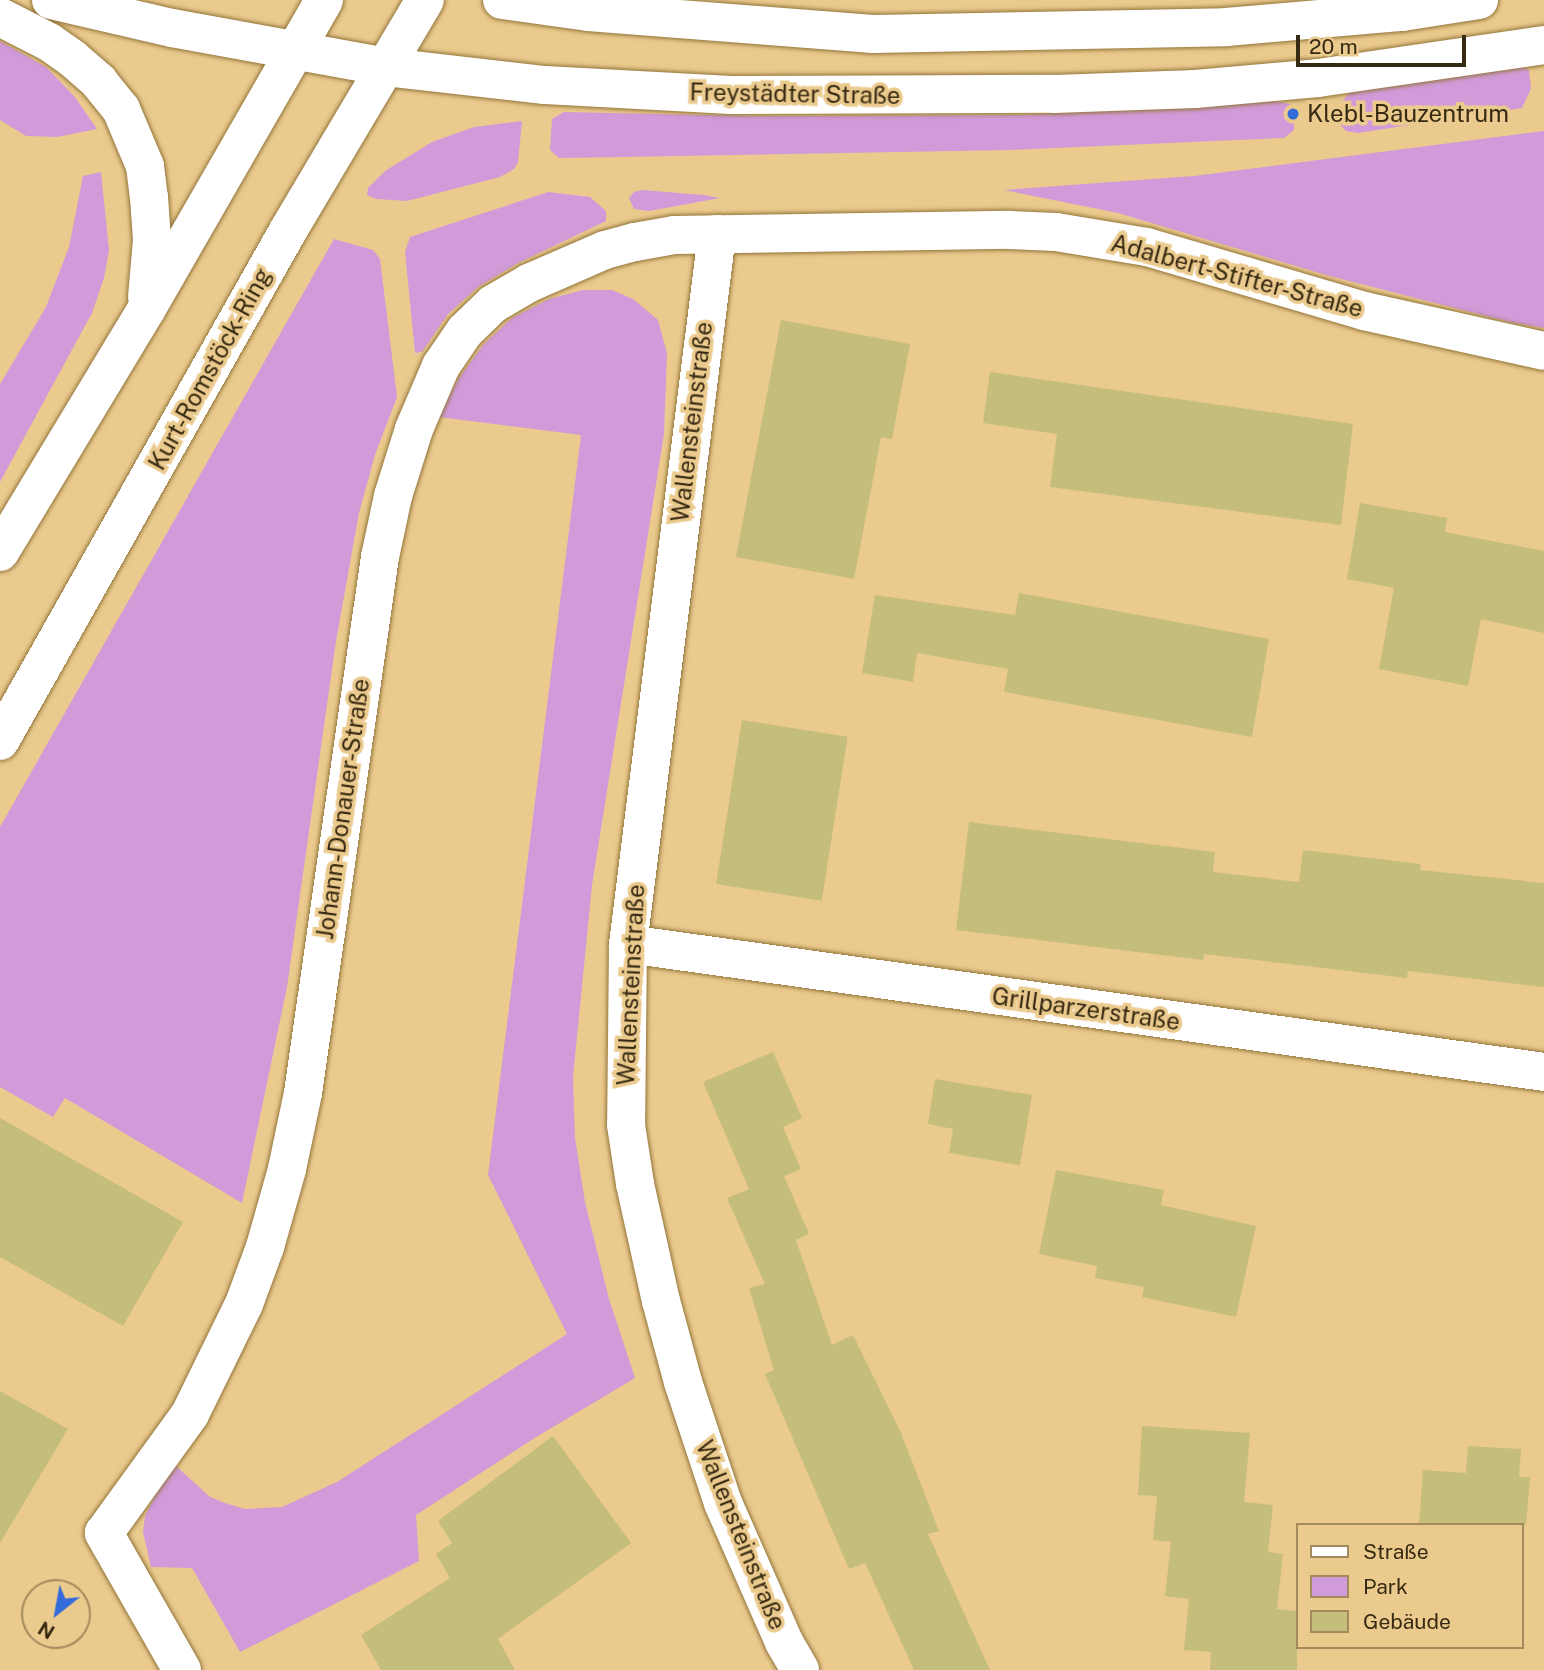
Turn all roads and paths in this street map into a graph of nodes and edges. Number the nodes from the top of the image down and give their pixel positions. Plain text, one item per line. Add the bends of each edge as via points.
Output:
1 (51, 0) edge
2 (324, 0) edge
3 (425, 0) edge
4 (502, 0) edge
5 (708, 0) edge
6 (1479, 0) edge
7 (0, 18) edge
8 (775, 28) junction
9 (1544, 45) edge
10 (295, 51) junction
11 (386, 67) junction
12 (717, 234) junction
13 (146, 310) junction
14 (1544, 351) edge
15 (0, 552) edge
16 (0, 741) edge
17 (628, 944) junction
18 (1544, 1073) edge
19 (182, 1670) edge
20 (800, 1670) edge

1 - 10 street, Freystädter Straße
2 - 10 street
3 - 11 street, Kurt-Romstöck-Ring
4 - 8 street
5 - 8 street
6 - 8 street via 1402,12 1226,27 950,34
7 - 13 street via 73,59 121,108 145,166 149,197 152,240
9 - 11 street, Freystädter Straße via 1318,78 1195,89 1054,94 731,95 520,83
10 - 11 street, Freystädter Straße
10 - 13 street
11 - 16 street, Kurt-Romstöck-Ring via 289,229
12 - 14 street, Adalbert-Stifter-Straße via 1009,230 1094,238 1147,247 1364,311
12 - 17 street, Wallensteinstraße
12 - 19 street, Johann-Donauer-Straße via 674,235 605,250 493,304 465,331 436,377 407,450 380,557 303,1093 287,1169 244,1304 190,1414 104,1533
13 - 15 street
17 - 18 street, Grillparzerstraße
17 - 20 street, Wallensteinstraße via 626,1125 661,1301 723,1503

